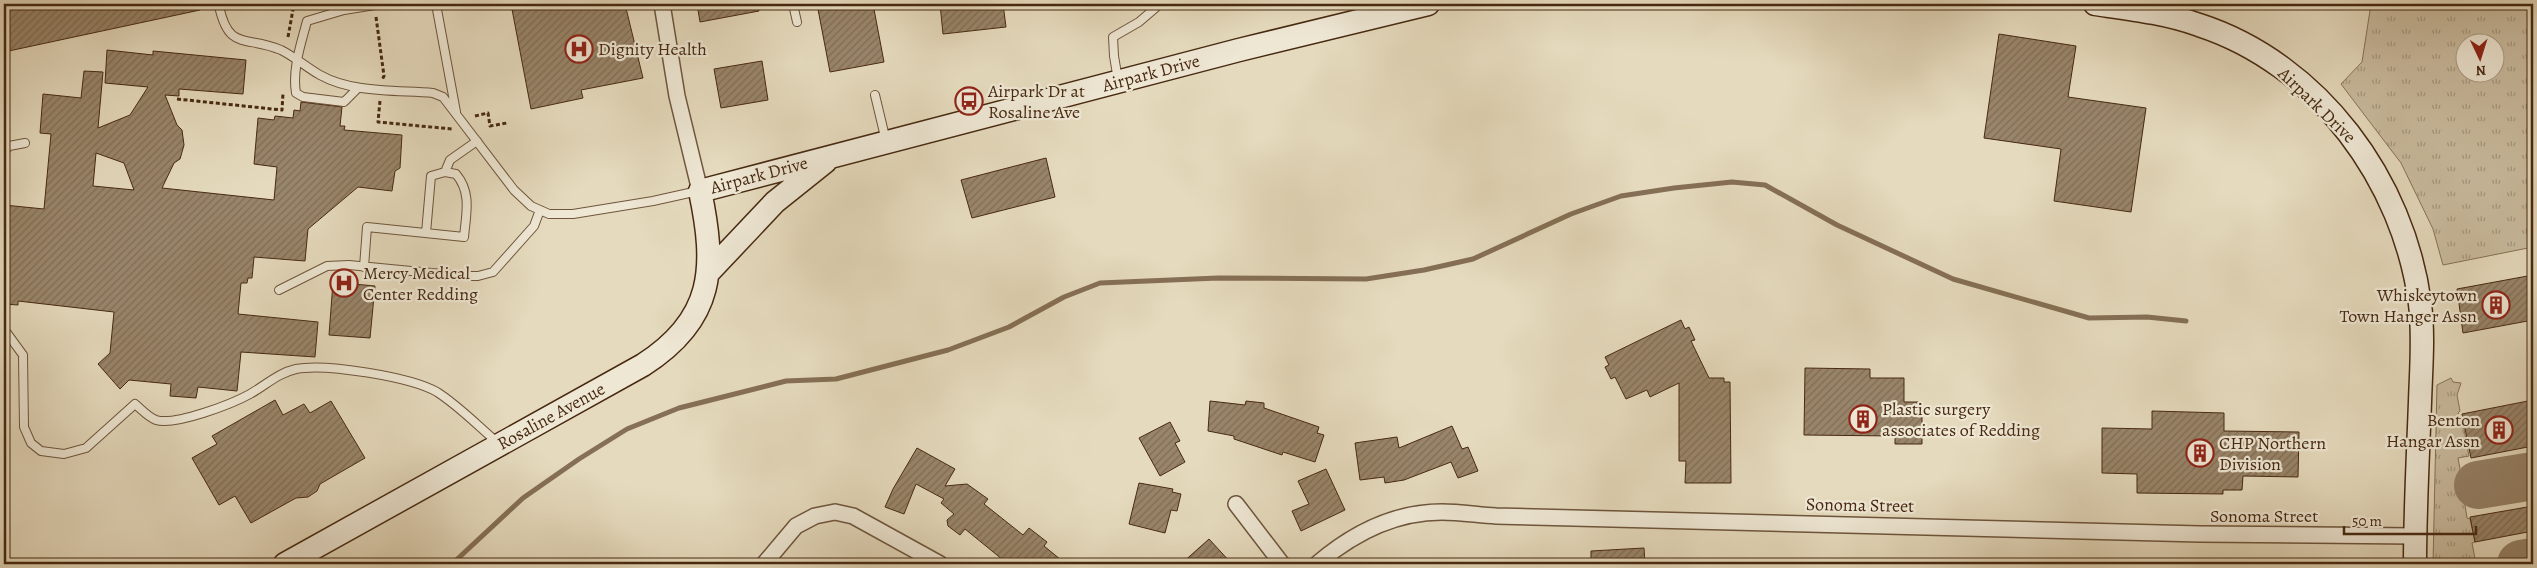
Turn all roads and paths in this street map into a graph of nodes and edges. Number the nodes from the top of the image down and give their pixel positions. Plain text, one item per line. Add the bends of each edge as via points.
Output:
1 (294, 4) edge
2 (381, 4) edge
3 (436, 4) edge
4 (662, 4) edge
5 (793, 4) edge
6 (1160, 4) edge
7 (1428, 4) edge
8 (2096, 4) edge
9 (219, 6) dead end
10 (797, 22) dead end
11 (286, 53) junction
12 (297, 58) junction
13 (1119, 83) junction
14 (358, 88) junction
15 (283, 92) dead end
16 (875, 95) dead end
17 (177, 99) dead end
18 (456, 112) junction
19 (475, 116) dead end
20 (507, 122) dead end
21 (477, 141) junction
22 (25, 143) dead end
23 (886, 143) junction
24 (4, 152) edge
25 (832, 156) junction
26 (445, 172) junction
27 (700, 190) junction
28 (540, 210) junction
29 (426, 233) junction
30 (364, 267) junction
31 (708, 273) junction
32 (280, 290) dead end
33 (4, 329) edge
34 (500, 445) junction
35 (1236, 504) dead end
36 (2415, 536) junction
37 (285, 564) edge
38 (764, 564) edge
39 (940, 564) edge
40 (1282, 564) edge
41 (1317, 564) edge
42 (2415, 564) edge

1 - 11 path
2 - 12 lane via 307,21
3 - 18 lane
4 - 27 street via 678,96
5 - 10 lane
6 - 13 lane via 1139,22 1113,37
7 - 13 street, Airpark Drive via 1221,54
8 - 36 street, Airpark Drive via 2162,14 2200,25 2255,50 2305,88 2348,131 2366,157 2404,233 2420,305
9 - 11 lane via 223,26 229,34
11 - 12 lane
12 - 14 lane via 320,75
12 - 14 lane via 296,93 303,97 344,102
13 - 23 street, Airpark Drive
14 - 18 lane via 433,93
15 - 17 path via 282,110
16 - 23 lane
18 - 21 lane
19 - 20 path via 488,113 490,126
21 - 26 lane via 450,160
21 - 28 lane via 514,190
22 - 24 lane via 9,146
23 - 25 street, Airpark Drive
25 - 27 street, Airpark Drive
25 - 31 street via 775,202
26 - 29 lane via 431,176
26 - 29 lane via 456,174 464,183 467,194 464,237
27 - 28 lane via 653,202 573,214 549,214
27 - 31 street, Rosaline Avenue via 709,252
28 - 30 lane via 534,226 493,272 463,276
29 - 30 lane via 367,227
30 - 32 lane via 327,266
31 - 34 street, Rosaline Avenue via 703,296 692,319 666,350
33 - 34 lane via 23,355 24,427 31,442 48,453 64,454 86,448 134,404 154,419 180,418 249,394 282,372 317,366 376,375 435,391
34 - 37 street, Rosaline Avenue
35 - 40 street
36 - 41 street, Sonoma Street via 2200,534 1441,512 1397,518 1366,530
36 - 42 street, Airpark Drive
38 - 39 street via 796,526 814,516 835,512 853,516

